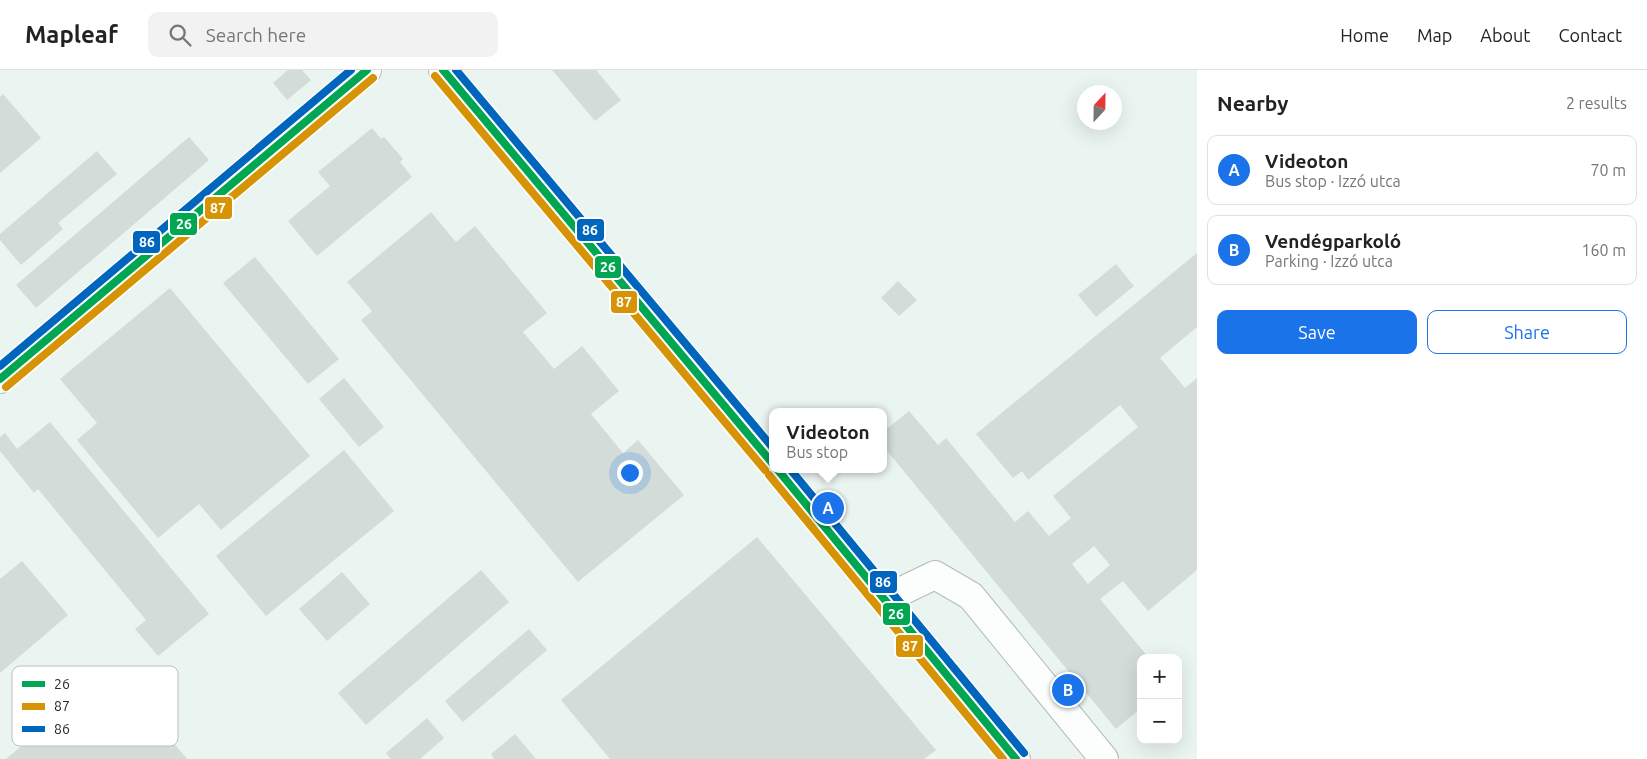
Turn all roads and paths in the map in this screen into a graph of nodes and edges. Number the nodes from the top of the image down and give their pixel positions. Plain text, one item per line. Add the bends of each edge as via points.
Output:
1 (367, 70) edge
2 (443, 70) edge
3 (0, 379) edge
4 (769, 459) edge
5 (780, 473) edge
6 (885, 599) junction
7 (1016, 759) edge
8 (1104, 759) edge

1 - 3 street
2 - 4 street
5 - 6 street
6 - 7 street
6 - 8 street via 935,575 971,596

